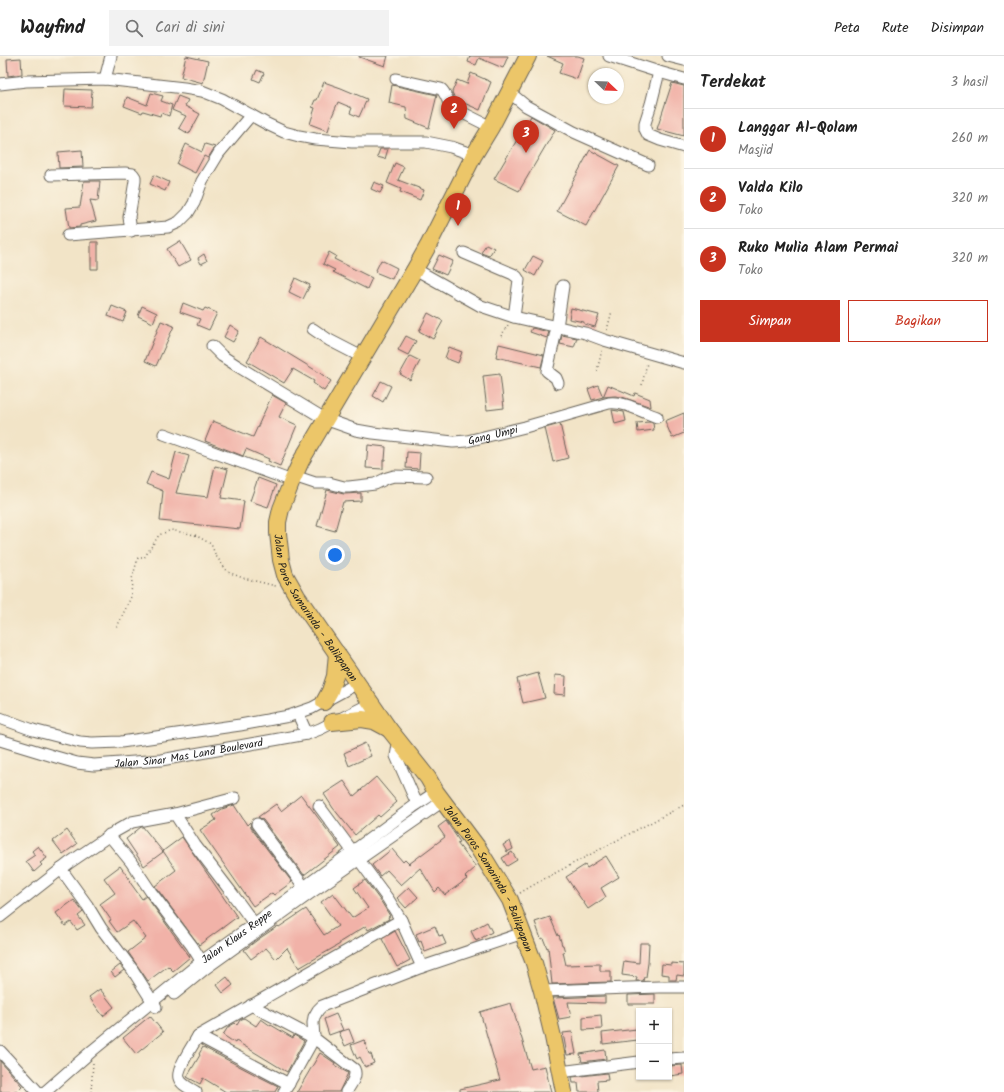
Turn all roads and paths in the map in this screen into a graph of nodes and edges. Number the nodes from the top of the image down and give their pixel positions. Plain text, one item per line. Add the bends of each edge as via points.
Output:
1 (111, 56) edge
2 (528, 56) edge
3 (609, 56) edge
4 (668, 56) edge
5 (684, 60) edge
6 (659, 72) junction
7 (106, 79) junction
8 (396, 79) dead end
9 (684, 79) edge
10 (0, 84) edge
11 (509, 92) junction
12 (251, 115) junction
13 (491, 127) junction
14 (684, 147) edge
15 (474, 155) junction
16 (648, 165) dead end
17 (50, 175) dead end
18 (131, 231) junction
19 (68, 235) dead end
20 (464, 253) dead end
21 (415, 269) junction
22 (563, 286) dead end
23 (514, 317) junction
24 (557, 327) junction
25 (313, 329) dead end
26 (212, 346) dead end
27 (649, 354) junction
28 (362, 357) junction
29 (684, 363) edge
30 (558, 383) dead end
31 (642, 386) dead end
32 (657, 417) dead end
33 (326, 419) junction
34 (164, 434) dead end
35 (426, 476) dead end
36 (293, 479) junction
37 (289, 583) junction
38 (117, 627) dead end
39 (337, 653) junction
40 (358, 683) junction
41 (324, 702) junction
42 (372, 703) junction
43 (298, 714) junction
44 (0, 718) edge
45 (332, 722) junction
46 (307, 734) junction
47 (394, 734) junction
48 (0, 740) edge
49 (440, 796) junction
50 (235, 798) dead end
51 (415, 805) junction
52 (684, 805) edge
53 (319, 806) dead end
54 (175, 814) junction
55 (421, 817) junction
56 (258, 824) dead end
57 (109, 835) junction
58 (356, 855) junction
59 (61, 869) junction
60 (307, 890) junction
61 (510, 900) junction
62 (0, 917) edge
63 (401, 920) junction
64 (256, 928) junction
65 (523, 933) junction
66 (204, 965) junction
67 (422, 967) junction
68 (684, 987) edge
69 (542, 991) junction
70 (155, 1004) junction
71 (251, 1005) junction
72 (198, 1036) junction
73 (314, 1038) junction
74 (0, 1051) edge
75 (684, 1058) edge
76 (672, 1059) edge
77 (93, 1060) junction
78 (636, 1062) edge
79 (560, 1072) junction
80 (286, 1088) edge
81 (38, 1092) edge
82 (45, 1092) edge
83 (56, 1092) edge
84 (91, 1092) edge
85 (196, 1092) edge
86 (346, 1092) edge
87 (564, 1092) edge

1 - 7 street
2 - 11 highway, Jalan Poros Samarinda - Balikpapan
3 - 6 street
4 - 5 street
6 - 9 street
6 - 14 street via 645,129 648,135
7 - 10 street
7 - 12 street via 202,91
8 - 13 street via 441,89 453,108
11 - 13 highway, Jalan Poros Samarinda - Balikpapan
11 - 16 street via 526,106 567,129
12 - 15 street via 284,132 315,139 426,142
12 - 18 street via 219,153 202,181 194,203 179,222 168,227
13 - 15 highway, Jalan Poros Samarinda - Balikpapan
15 - 21 highway, Jalan Poros Samarinda - Balikpapan
17 - 18 street via 133,174 135,180 129,217
18 - 19 street
20 - 23 street via 517,276 519,280
21 - 23 street via 481,306
21 - 28 highway, Jalan Poros Samarinda - Balikpapan
22 - 24 street
23 - 24 street
24 - 27 street via 585,333
24 - 30 street via 547,371
25 - 28 street
26 - 33 street, Gang Umpi via 239,368
27 - 29 street
27 - 31 path
28 - 33 highway, Jalan Poros Samarinda - Balikpapan
32 - 33 street, Gang Umpi via 615,402 525,427 453,442 372,433
33 - 36 highway, Jalan Poros Samarinda - Balikpapan
34 - 36 street
35 - 36 street via 394,476 375,484 349,487
36 - 37 highway, Jalan Poros Samarinda - Balikpapan via 278,522 281,560
37 - 38 path via 276,586 228,572 211,544 195,535 171,530 159,535 144,558 138,558 132,579 131,597
37 - 39 highway, Jalan Poros Samarinda - Balikpapan
39 - 40 highway, Jalan Poros Samarinda - Balikpapan
39 - 41 highway via 335,676
40 - 41 street, Jalan Sinar Mas Land Boulevard
40 - 42 highway, Jalan Poros Samarinda - Balikpapan
41 - 43 street, Jalan Sinar Mas Land Boulevard
42 - 45 street, Jalan Sinar Mas Land Boulevard
42 - 47 highway, Jalan Poros Samarinda - Balikpapan
43 - 44 street, Jalan Sinar Mas Land Boulevard via 121,742 92,743 33,730
43 - 46 street
45 - 46 street, Jalan Sinar Mas Land Boulevard
45 - 47 highway via 362,719 374,721
46 - 48 street, Jalan Sinar Mas Land Boulevard via 161,760 94,765 77,763
47 - 49 highway, Jalan Poros Samarinda - Balikpapan
47 - 51 street via 396,756
49 - 51 street, Jalan Klaus Reppe
49 - 55 street, Jalan Klaus Reppe
49 - 61 highway, Jalan Poros Samarinda - Balikpapan via 478,848
50 - 54 street
51 - 55 street
51 - 58 street, Jalan Klaus Reppe
52 - 61 path via 542,880
53 - 58 street
54 - 57 street via 132,822
54 - 64 street
55 - 58 street, Jalan Klaus Reppe
56 - 60 street
57 - 59 street
57 - 66 street
58 - 60 street, Jalan Klaus Reppe
58 - 63 street
59 - 62 street
59 - 70 street
60 - 64 street, Jalan Klaus Reppe
61 - 65 highway, Jalan Poros Samarinda - Balikpapan
63 - 67 street
63 - 71 street
64 - 66 street, Jalan Klaus Reppe
65 - 67 street
65 - 69 highway, Jalan Poros Samarinda - Balikpapan
66 - 70 street, Jalan Klaus Reppe
67 - 73 street via 322,1006 314,1017
68 - 69 street
69 - 79 highway, Jalan Poros Samarinda - Balikpapan
70 - 77 street, Jalan Klaus Reppe
70 - 82 street, Jalan Klaus Reppe via 88,1054
71 - 72 street
71 - 73 street
72 - 80 street
72 - 85 street via 178,1076 183,1084
73 - 80 street
73 - 86 street via 354,1069 356,1076
74 - 81 street
75 - 76 street
77 - 83 street, Jalan Klaus Reppe
77 - 84 path
78 - 79 street
79 - 87 highway, Jalan Poros Samarinda - Balikpapan

